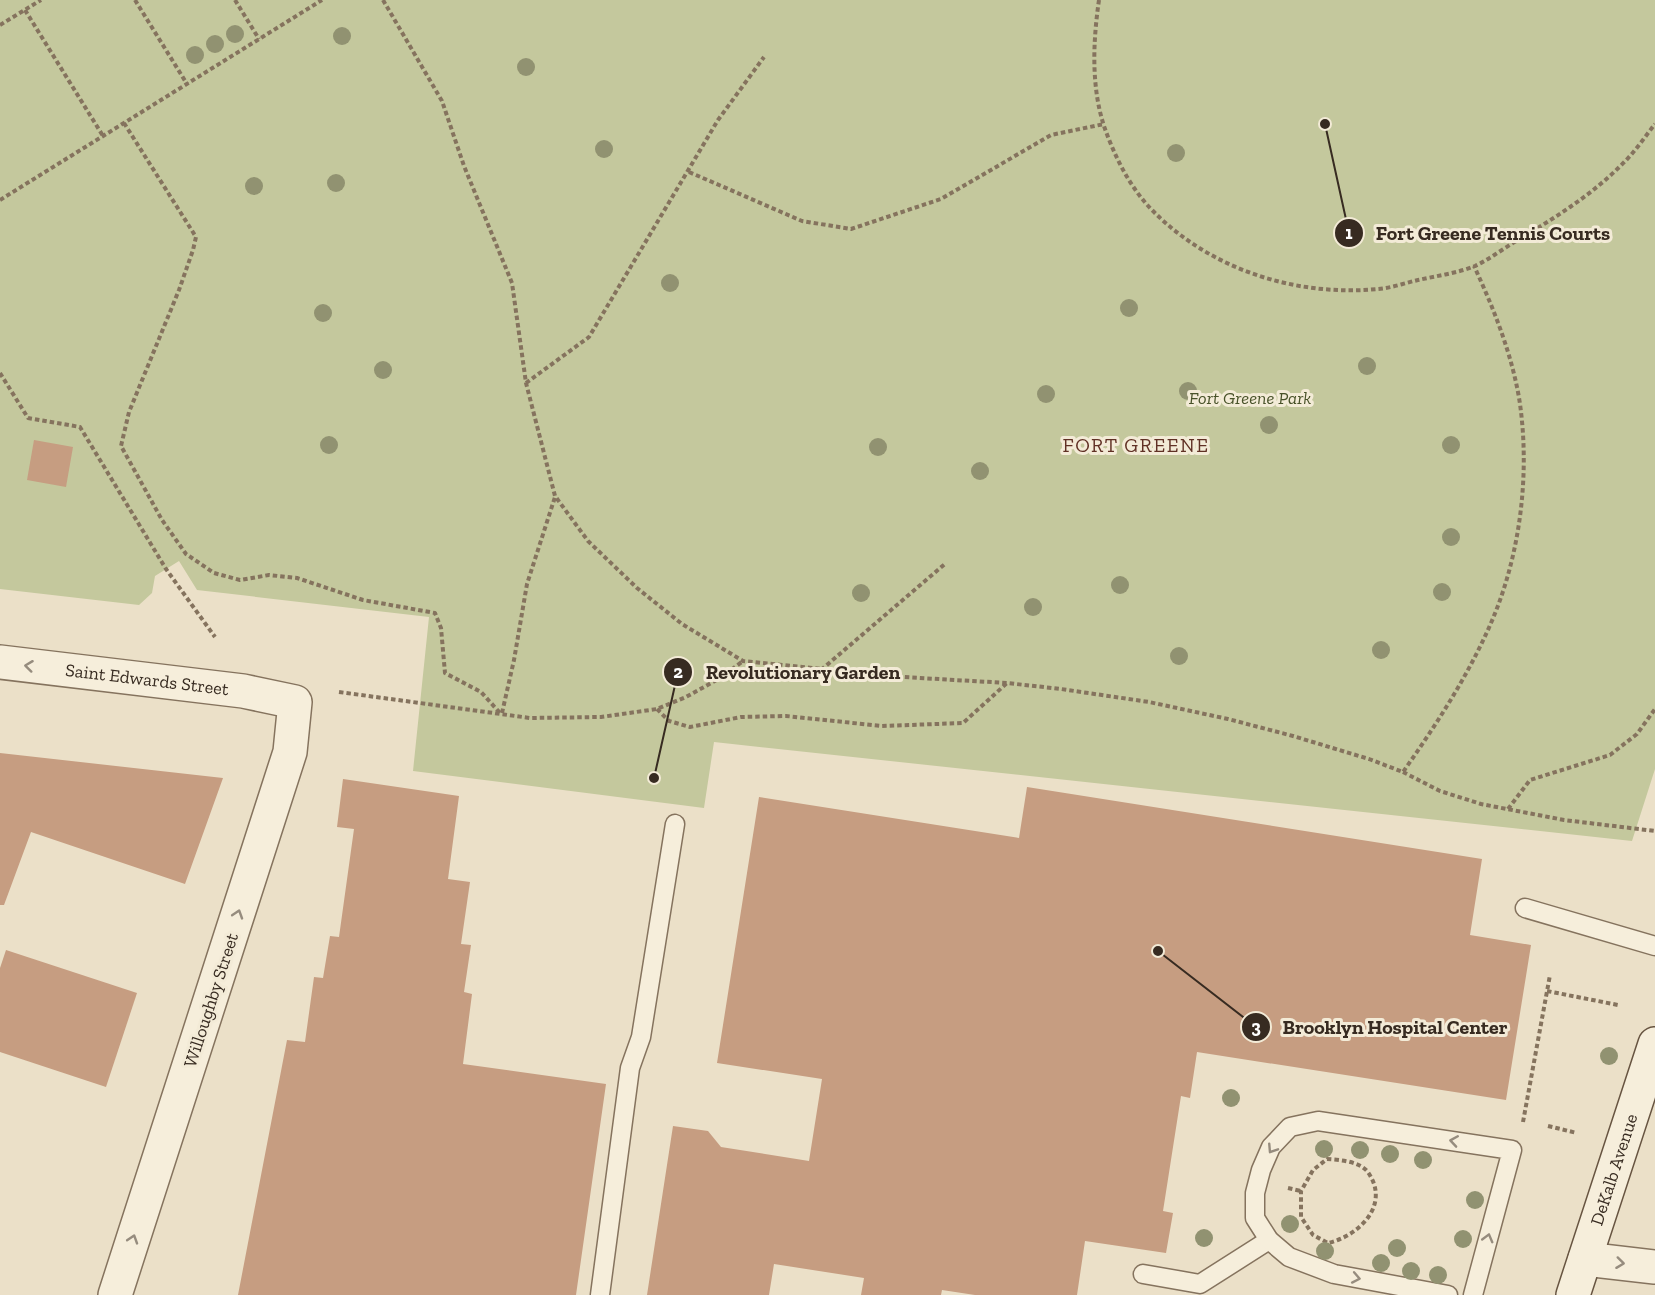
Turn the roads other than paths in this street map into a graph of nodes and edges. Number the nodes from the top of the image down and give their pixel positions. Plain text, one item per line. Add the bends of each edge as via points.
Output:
1 (0, 663) edge
2 (295, 702) joint
3 (675, 824) dead end
4 (1525, 908) dead end
5 (1655, 946) edge
6 (1655, 1044) edge
7 (1269, 1240) junction
8 (1585, 1259) junction
9 (1655, 1267) edge
10 (1143, 1274) dead end
11 (115, 1295) edge
12 (600, 1295) edge
13 (1448, 1295) edge
14 (1473, 1295) edge
15 (1574, 1295) edge

2 -> 1 street, Saint Edwards Street via 243,691
11 -> 2 street, Willoughby Street via 290,753
3 - 12 lane via 641,1037 630,1068
4 - 5 lane
6 - 8 street, DeKalb Avenue
7 - 10 lane via 1200,1284
7 -> 13 lane via 1289,1257 1334,1274
14 -> 7 lane via 1512,1150 1317,1121 1290,1127 1271,1147 1255,1193 1255,1218
8 -> 9 street
8 - 15 street, DeKalb Avenue

